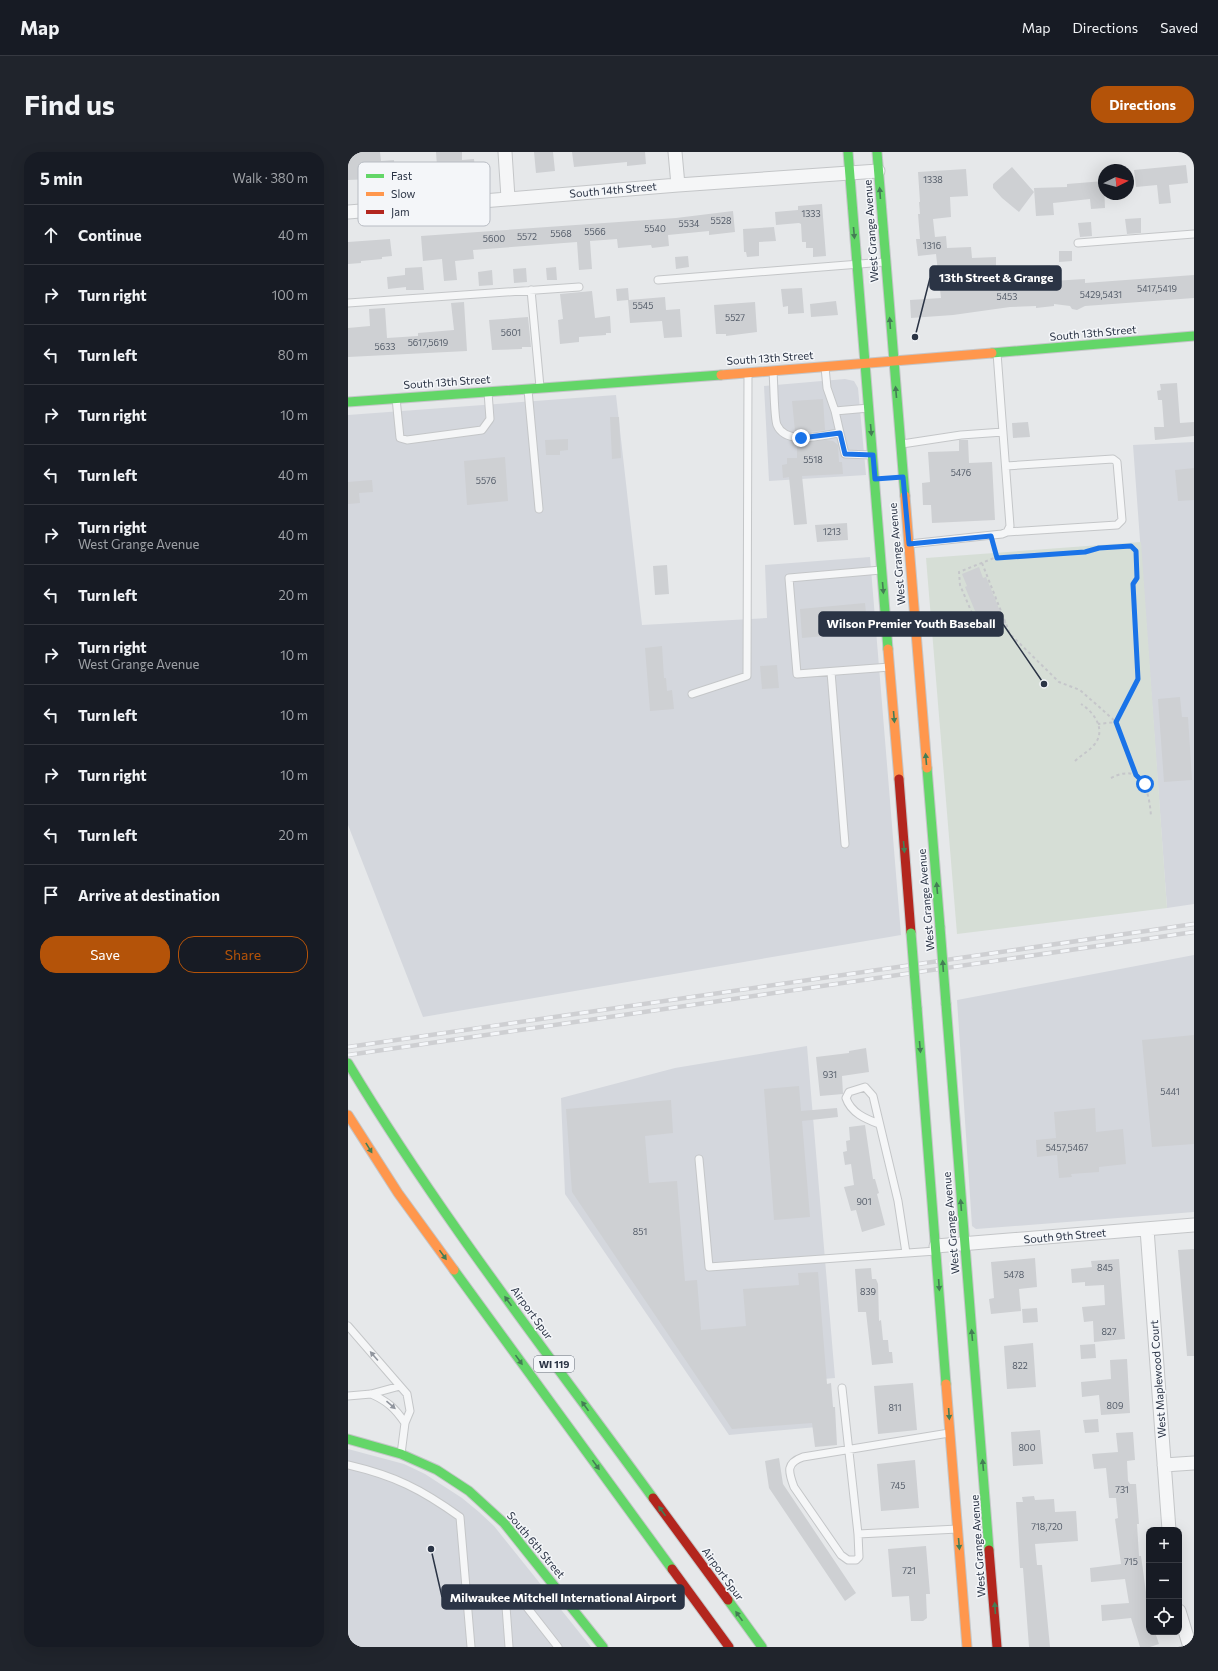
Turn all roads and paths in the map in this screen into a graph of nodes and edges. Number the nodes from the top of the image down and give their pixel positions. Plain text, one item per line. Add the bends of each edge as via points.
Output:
1 (505, 152) edge
2 (675, 152) edge
3 (848, 152) edge
4 (877, 152) edge
5 (878, 171) junction
6 (850, 174) junction
7 (678, 185) junction
8 (508, 198) junction
9 (490, 200) edge
10 (358, 211) edge
11 (348, 212) edge
12 (1194, 234) edge
13 (1078, 243) dead end
14 (886, 262) junction
15 (857, 264) junction
16 (658, 280) dead end
17 (579, 287) dead end
18 (531, 290) junction
19 (348, 303) edge
20 (1194, 336) edge
21 (997, 353) junction
22 (893, 362) junction
23 (865, 363) junction
24 (825, 366) junction
25 (773, 370) junction
26 (748, 372) junction
27 (540, 387) junction
28 (528, 388) junction
29 (488, 391) junction
30 (396, 398) junction
31 (348, 402) edge
32 (869, 408) junction
33 (835, 411) junction
34 (1003, 432) junction
35 (840, 433) junction
36 (900, 444) junction
37 (873, 455) junction
38 (1006, 466) junction
39 (539, 509) dead end
40 (1007, 532) junction
41 (991, 536) junction
42 (909, 544) junction
43 (997, 558) junction
44 (982, 563) junction
45 (882, 570) junction
46 (1006, 622) junction
47 (893, 667) junction
48 (831, 672) junction
49 (692, 694) dead end
50 (1081, 704) dead end
51 (1116, 722) junction
52 (1098, 724) junction
53 (1074, 761) dead end
54 (1136, 775) junction
55 (1110, 778) dead end
56 (1152, 816) dead end
57 (845, 844) dead end
58 (348, 1063) edge
59 (348, 1115) edge
60 (879, 1124) junction
61 (699, 1159) dead end
62 (1194, 1225) edge
63 (1147, 1228) junction
64 (965, 1244) junction
65 (936, 1249) junction
66 (906, 1253) junction
67 (348, 1326) edge
68 (400, 1386) junction
69 (842, 1388) dead end
70 (371, 1394) junction
71 (348, 1396) edge
72 (405, 1423) junction
73 (950, 1433) junction
74 (348, 1439) edge
75 (850, 1449) junction
76 (400, 1454) junction
77 (1194, 1463) edge
78 (348, 1465) edge
79 (1164, 1465) junction
80 (1168, 1527) edge
81 (958, 1529) junction
82 (858, 1534) junction
83 (1182, 1619) edge
84 (1190, 1640) edge
85 (471, 1647) edge
86 (509, 1647) edge
87 (558, 1647) edge
88 (603, 1647) edge
89 (728, 1647) edge
90 (762, 1647) edge
91 (967, 1647) edge
92 (998, 1647) edge

1 - 8 street
2 - 7 street
3 - 6 main road, West Grange Avenue
4 - 5 main road, West Grange Avenue
5 - 6 street, South 14th Street
14 -> 5 main road, West Grange Avenue
6 - 7 street, South 14th Street
6 -> 15 main road, West Grange Avenue
7 - 8 street, South 14th Street
8 - 9 street, South 14th Street
10 - 11 street, South 14th Street
12 - 13 lane
14 - 15 lane
22 -> 14 main road, West Grange Avenue
15 - 16 lane
15 - 23 main road, West Grange Avenue
17 - 18 lane
18 - 19 lane
18 - 27 lane
20 - 21 main road, South 13th Street
21 - 22 main road, South 13th Street
21 - 34 lane
22 - 23 main road, South 13th Street
36 -> 22 main road, West Grange Avenue
23 - 24 main road, South 13th Street
23 - 32 main road, West Grange Avenue
24 - 25 main road, South 13th Street
24 - 33 lane via 827,388
25 - 26 main road, South 13th Street
25 - 35 lane via 777,424 785,435 801,438
26 - 27 main road, South 13th Street
26 - 49 lane via 748,676
27 - 28 main road, South 13th Street
28 - 29 main road, South 13th Street
28 - 39 lane
29 - 30 main road, South 13th Street
29 - 30 lane via 490,419 482,430 408,440 400,438
30 - 31 main road, South 13th Street
32 - 33 lane
32 -> 37 main road, West Grange Avenue
33 - 35 lane
34 - 36 lane
34 - 38 lane
35 - 37 lane via 845,454
36 - 42 main road, West Grange Avenue via 899,477
37 - 45 main road, West Grange Avenue via 878,479
38 - 40 lane via 1010,526
38 - 40 lane via 1113,459 1118,462 1122,520 1117,525
40 - 41 lane
41 - 42 lane
41 - 43 path
64 -> 42 main road, West Grange Avenue, bridge via 940,927 915,665
43 - 44 path
43 - 51 path via 1131,546 1136,551 1137,578 1133,584 1138,679
44 - 46 path
44 - 46 path via 959,572 960,585 980,632
45 -> 47 main road, West Grange Avenue
45 - 48 lane via 789,578 797,674
46 - 51 path via 1010,634 1059,682 1080,690
47 - 48 lane
47 -> 65 main road, West Grange Avenue, bridge
48 - 57 lane
50 - 52 path via 1096,716
51 - 52 path
51 - 54 path
52 - 53 path via 1096,744
54 - 55 path via 1120,773
54 - 56 path via 1145,784 1150,795
90 -> 58 main road, Airport Spur / WI 119 via 433,1198 392,1137
59 -> 89 main road, WI 119 via 412,1212
60 - 60 lane via 870,1091 865,1087 849,1092 846,1098 852,1108 860,1116
60 - 66 lane via 898,1201
61 - 66 lane via 709,1267
62 - 63 street, South 9th Street
63 - 64 street, South 9th Street
63 - 79 street, West Maplewood Court
64 - 65 street, South 9th Street
92 -> 64 main road, West Grange Avenue via 982,1491
65 - 66 lane
65 -> 73 main road, West Grange Avenue
68 -> 67 lane
68 - 70 lane
68 - 72 lane via 409,1401 410,1411
69 - 75 lane
70 - 71 lane
70 -> 72 lane via 387,1401
72 - 76 lane
73 - 75 lane
73 - 81 main road, West Grange Avenue via 959,1493
74 - 76 main road, South 6th Street
75 - 82 lane
75 - 82 lane via 794,1460 790,1466 790,1476 794,1486 841,1556 848,1560 856,1560 859,1557
76 - 88 main road, South 6th Street via 437,1470 469,1491 504,1523
77 - 79 street
78 - 85 lane via 390,1476 415,1487 460,1517
79 - 80 street, West Maplewood Court
81 - 82 lane
81 -> 91 main road, West Grange Avenue
83 - 84 street
86 - 87 lane via 505,1593 515,1592

